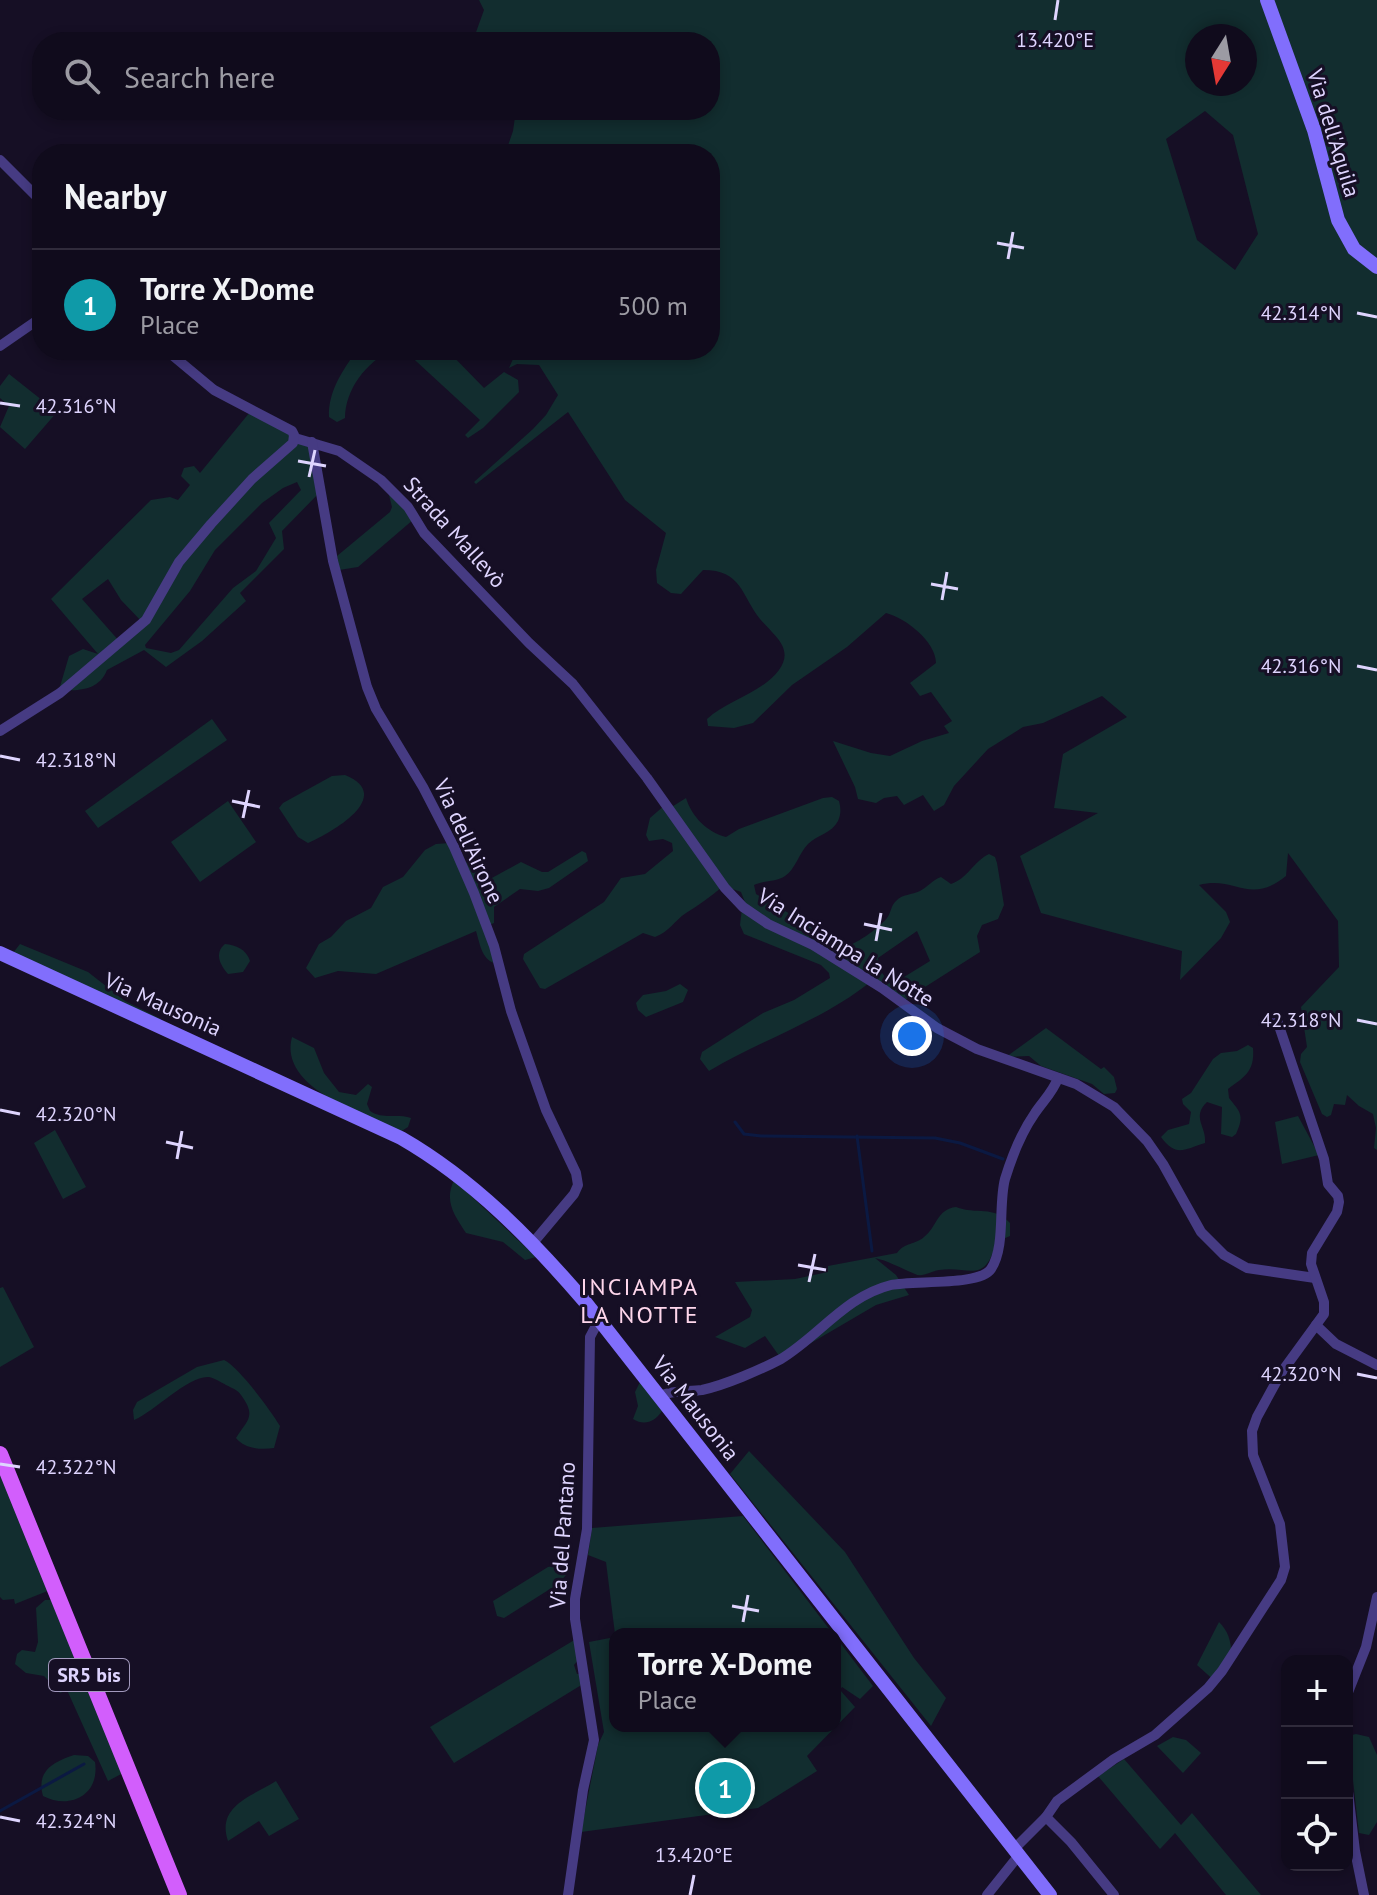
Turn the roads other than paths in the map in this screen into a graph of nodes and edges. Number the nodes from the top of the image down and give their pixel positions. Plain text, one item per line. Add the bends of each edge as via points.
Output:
1 (1267, 0) edge
2 (0, 160) edge
3 (32, 192) edge
4 (1377, 267) edge
5 (32, 324) edge
6 (0, 346) edge
7 (178, 360) edge
8 (295, 438) junction
9 (312, 442) junction
10 (599, 716) joint
11 (0, 731) edge
12 (0, 953) edge
13 (1277, 1020) dead end
14 (1058, 1078) junction
15 (532, 1244) junction
16 (1315, 1278) junction
17 (599, 1320) junction
18 (1316, 1325) junction
19 (1377, 1365) edge
20 (660, 1396) junction
21 (0, 1454) edge
22 (1377, 1597) edge
23 (1353, 1680) edge
24 (1349, 1799) edge
25 (1046, 1817) junction
26 (1017, 1852) junction
27 (179, 1895) edge
28 (568, 1895) edge
29 (987, 1895) edge
30 (1050, 1895) edge
31 (1114, 1895) edge
32 (1364, 1895) edge

1 - 4 main road, Via dell'Aquila via 1314,130 1338,220 1354,249
2 - 3 street
5 - 6 street
7 - 8 street via 214,390 288,429
8 - 9 street, Strada Mallevò
8 - 11 street via 179,562 146,620 60,693
9 - 10 street, Strada Mallevò via 339,451 381,480 424,533
9 - 15 street, Via dell'Airone via 333,561 367,687 454,847 494,946 546,1110 578,1179 574,1194
10 - 14 street, Via Inciampa la Notte via 743,907 882,988 937,1028 977,1049
12 - 15 main road, Via Mausonia via 401,1138 467,1183
13 - 16 street via 1328,1184 1339,1202 1312,1253
14 - 16 street, Via Inciampa la Notte via 1114,1107 1147,1141 1201,1232 1224,1255 1247,1268
14 - 20 street via 1024,1130 1011,1162 995,1257 984,1276 878,1289 854,1301 777,1361 709,1388
15 - 17 main road, Via Mausonia
16 - 18 street via 1325,1305
17 - 20 main road, Via Mausonia
17 - 28 street, Via del Pantano via 590,1337 587,1529 575,1599 594,1740
18 - 19 street via 1336,1344
18 - 25 street via 1281,1373 1252,1431 1253,1455 1280,1524 1285,1567 1281,1580 1208,1688 1155,1735 1057,1801
20 - 26 main road, Via Mausonia
21 - 27 main road, SR5 bis
22 - 23 street
24 - 32 street
25 - 26 street
25 - 31 street
26 - 29 street
26 - 30 main road, Via Mausonia

